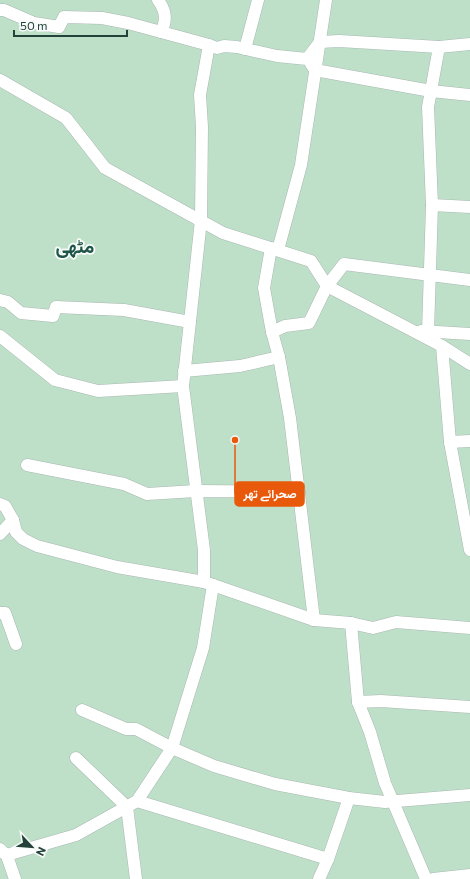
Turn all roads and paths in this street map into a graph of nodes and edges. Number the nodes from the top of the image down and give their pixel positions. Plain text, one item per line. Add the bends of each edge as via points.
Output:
1 (158, 0) edge
2 (258, 0) edge
3 (326, 0) edge
4 (0, 10) edge
5 (161, 32) junction
6 (320, 42) junction
7 (470, 44) edge
8 (209, 45) junction
9 (439, 47) junction
10 (245, 49) junction
11 (307, 59) junction
12 (315, 70) junction
13 (0, 80) edge
14 (431, 91) junction
15 (470, 96) edge
16 (432, 205) junction
17 (470, 208) edge
18 (201, 220) junction
19 (274, 249) junction
20 (429, 276) junction
21 (470, 280) edge
22 (327, 286) junction
23 (0, 300) edge
24 (190, 322) junction
25 (413, 331) junction
26 (272, 332) junction
27 (428, 332) junction
28 (470, 334) edge
29 (0, 336) edge
30 (442, 346) junction
31 (279, 357) junction
32 (470, 364) edge
33 (184, 371) junction
34 (183, 386) junction
35 (470, 441) edge
36 (450, 442) junction
37 (27, 465) dead end
38 (196, 491) junction
39 (299, 492) junction
40 (0, 504) edge
41 (13, 520) junction
42 (468, 532) edge
43 (0, 534) edge
44 (470, 550) edge
45 (208, 584) junction
46 (0, 613) edge
47 (314, 620) junction
48 (351, 623) junction
49 (470, 628) edge
50 (16, 644) dead end
51 (358, 702) junction
52 (470, 707) edge
53 (82, 710) dead end
54 (172, 748) junction
55 (76, 758) dead end
56 (470, 795) edge
57 (349, 798) junction
58 (393, 802) junction
59 (132, 804) junction
60 (4, 853) edge
61 (328, 859) junction
62 (470, 875) edge
63 (15, 879) edge
64 (136, 879) edge
65 (319, 879) edge
66 (426, 879) edge
67 (433, 879) edge

1 - 5 street via 164,7 166,22
2 - 10 street
3 - 6 street
4 - 5 street via 34,23 59,27 64,17 102,18
5 - 8 street
6 - 9 street
6 - 11 street
6 - 12 street
7 - 9 street
8 - 10 street via 217,48 224,46
8 - 18 street via 200,95
9 - 14 street
10 - 11 street
11 - 12 street
12 - 14 street
12 - 19 street via 302,165
13 - 18 street via 66,118 106,168
14 - 15 street
14 - 16 street via 428,107
16 - 17 street
16 - 20 street
18 - 19 street via 223,233
18 - 24 street
19 - 22 street via 311,261
19 - 26 street via 264,288
20 - 21 street
20 - 22 street via 344,264
20 - 27 street
22 - 25 street
22 - 26 street via 309,323 285,326
23 - 24 street via 8,302 21,313 53,316 56,307 124,310
24 - 33 street
25 - 27 street
25 - 30 street
26 - 31 street
27 - 28 street
29 - 34 street via 55,380 98,391
30 - 32 street
30 - 36 street
31 - 33 street via 240,366
31 - 39 street
33 - 34 street
34 - 38 street
35 - 36 street
36 - 42 street
37 - 38 street via 124,484 147,494
38 - 39 street
38 - 45 street
39 - 47 street
40 - 41 street via 5,506
41 - 43 street
41 - 45 street via 16,532 37,546 117,567
42 - 44 street
45 - 47 street
45 - 54 street via 203,648
46 - 50 street via 5,612
47 - 48 street
48 - 49 street via 373,628 396,622
48 - 51 street
51 - 52 street via 381,701
51 - 58 street
53 - 54 street via 126,729 136,728
54 - 57 street via 214,766 275,784
54 - 59 street
55 - 59 street
56 - 58 street
57 - 58 street
57 - 61 street
58 - 66 street
59 - 60 street via 76,835 10,854
59 - 61 street
59 - 64 street
60 - 63 street
61 - 65 street
62 - 67 street

